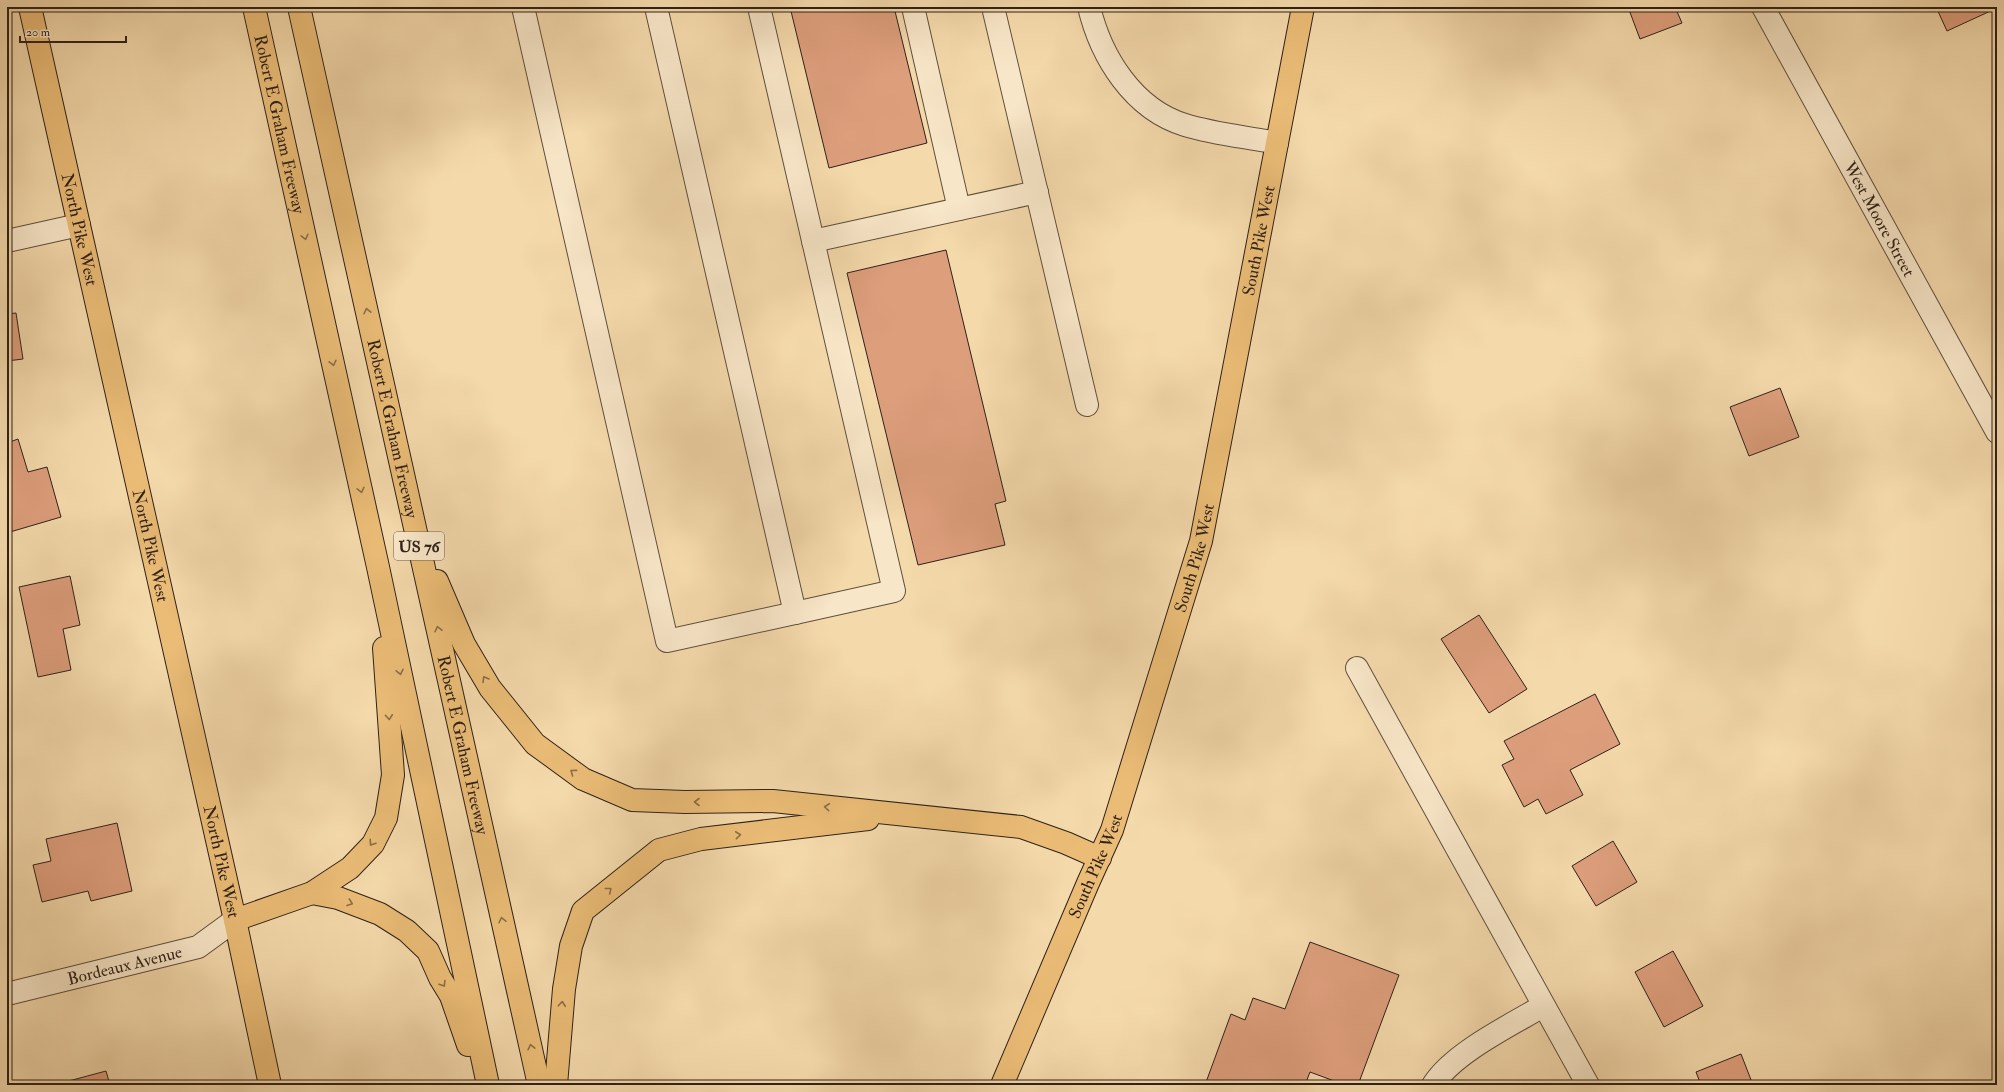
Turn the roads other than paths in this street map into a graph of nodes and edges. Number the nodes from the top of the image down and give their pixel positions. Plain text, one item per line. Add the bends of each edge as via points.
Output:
1 (30, 7) edge
2 (254, 7) edge
3 (299, 7) edge
4 (523, 7) edge
5 (656, 7) edge
6 (760, 7) edge
7 (913, 7) edge
8 (994, 7) edge
9 (1089, 7) edge
10 (1303, 7) edge
11 (1763, 7) edge
12 (1277, 144) junction
13 (1037, 192) junction
14 (959, 209) junction
15 (79, 225) junction
16 (7, 241) edge
17 (813, 241) junction
18 (1087, 405) dead end
19 (1997, 432) edge
20 (416, 534) junction
21 (378, 567) junction
22 (794, 613) junction
23 (1357, 668) dead end
24 (907, 814) junction
25 (1100, 858) junction
26 (312, 893) junction
27 (235, 920) junction
28 (7, 994) edge
29 (1543, 1006) junction
30 (270, 1085) edge
31 (482, 1085) edge
32 (488, 1085) edge
33 (539, 1085) edge
34 (556, 1085) edge
35 (1002, 1085) edge
36 (1434, 1085) edge
37 (1588, 1085) edge

1 - 15 main road, North Pike West
2 -> 21 main road, Robert E Graham Freeway / US 76
20 -> 3 main road, Robert E Graham Freeway / US 76
4 - 22 street via 667,641
5 - 22 street
6 - 17 street
7 - 14 street
8 - 13 street
9 - 12 street via 1106,56 1130,90 1155,110 1184,124
10 - 12 main road, South Pike West
11 - 19 street, West Moore Street
12 - 25 main road, South Pike West via 1201,541 1112,830
13 - 14 street
13 - 18 street
14 - 17 street
15 - 16 street
15 - 27 main road, North Pike West
17 - 22 street via 894,591
24 -> 20 main road via 773,801 632,800 583,779 535,744 490,688 464,644
33 -> 20 main road, Robert E Graham Freeway / US 76
21 -> 26 main road via 392,775 386,818 373,844 350,868
21 -> 32 main road, Robert E Graham Freeway / US 76
23 - 29 street
24 - 25 main road via 1021,827
34 -> 24 main road via 564,989 571,946 583,911 659,850 701,839
25 - 35 main road, South Pike West
26 - 27 main road
26 -> 31 main road via 338,898 380,914 406,931 428,951 451,996
27 - 28 street, Bordeaux Avenue via 198,947
27 - 30 main road, North Pike West
29 - 36 street via 1467,1052 1437,1079
29 - 37 street

